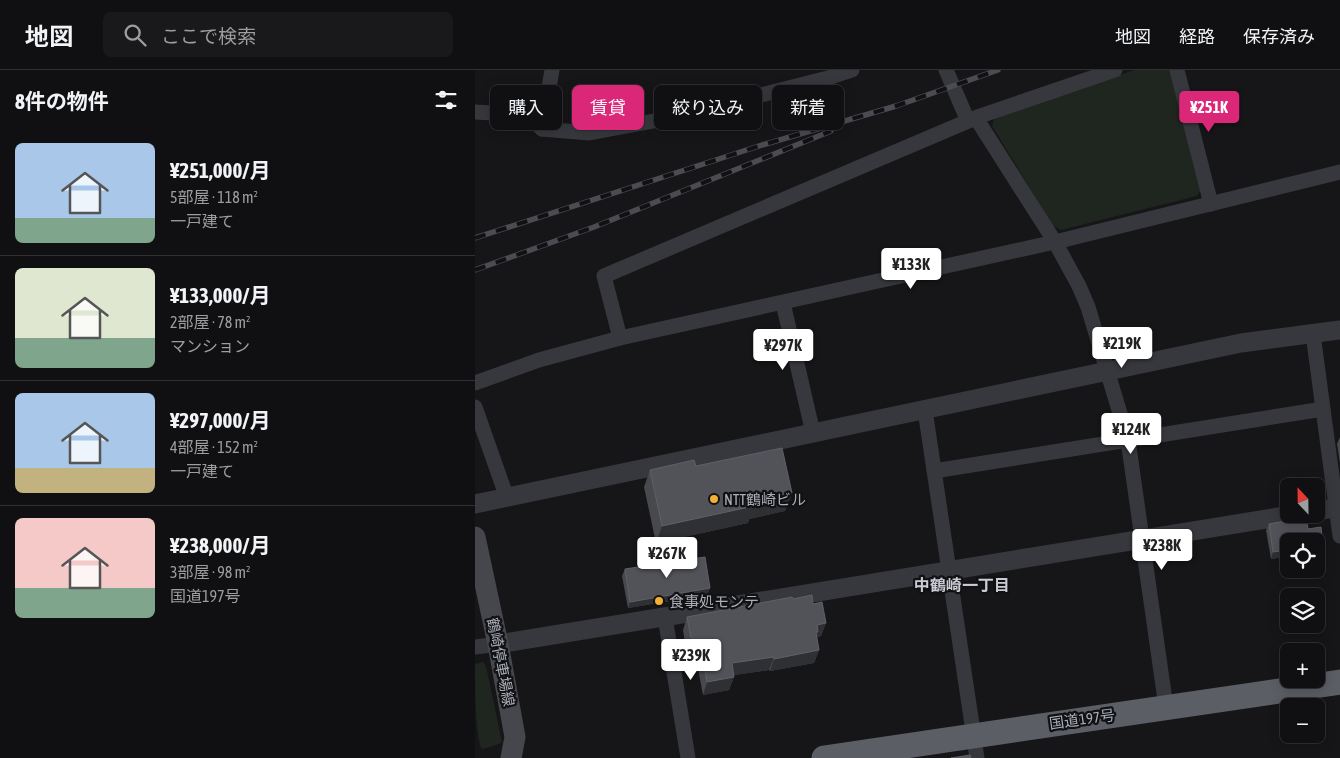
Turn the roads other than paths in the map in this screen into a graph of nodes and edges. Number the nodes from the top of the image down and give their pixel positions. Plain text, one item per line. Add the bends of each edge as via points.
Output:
1 (552, 70) edge
2 (852, 70) edge
3 (945, 70) edge
4 (1115, 70) edge
5 (1177, 70) edge
6 (549, 85) edge
7 (475, 112) edge
8 (490, 113) edge
9 (972, 119) junction
10 (554, 130) edge
11 (1340, 172) edge
12 (1211, 204) junction
13 (1055, 242) junction
14 (783, 303) junction
15 (1340, 330) edge
16 (1313, 334) junction
17 (621, 338) junction
18 (1107, 372) junction
19 (475, 383) edge
20 (475, 407) edge
21 (925, 410) junction
22 (1323, 410) junction
23 (813, 434) junction
24 (1128, 440) junction
25 (934, 471) junction
26 (507, 498) junction
27 (475, 504) edge
28 (1338, 507) edge
29 (1325, 509) edge
30 (1280, 517) edge
31 (1340, 536) edge
32 (475, 537) edge
33 (1142, 539) junction
34 (949, 570) junction
35 (665, 616) junction
36 (498, 644) junction
37 (475, 647) edge
38 (1340, 682) edge
39 (1166, 707) junction
40 (975, 747) edge
41 (511, 758) edge
42 (688, 758) edge
43 (824, 758) edge

1 - 6 street
2 - 10 street via 670,118 589,133
3 - 9 street
4 - 9 street
5 - 12 street
7 - 8 street
9 - 13 street
9 - 17 street via 604,276
11 - 12 street
12 - 13 street
13 - 14 street
13 - 18 street via 1088,307
14 - 17 street
14 - 23 street
15 - 16 street
16 - 18 street via 1241,343
16 - 22 street
17 - 19 street via 539,360
18 - 21 street
18 - 24 street
20 - 26 street
21 - 23 street
21 - 25 street
22 - 24 street
22 - 28 street
23 - 26 street
24 - 25 street
24 - 33 street
25 - 34 street
26 - 27 street
28 - 29 street
28 - 31 street
30 - 33 street
32 - 36 main road, 鶴崎停車場線
33 - 34 street
33 - 39 street
34 - 35 street
34 - 40 street
35 - 36 street
35 - 42 street
36 - 37 street
36 - 41 main road, 鶴崎停車場線 via 515,737
38 - 39 highway, 国道197号
39 - 40 highway, 国道197号
40 - 43 highway, 国道197号

